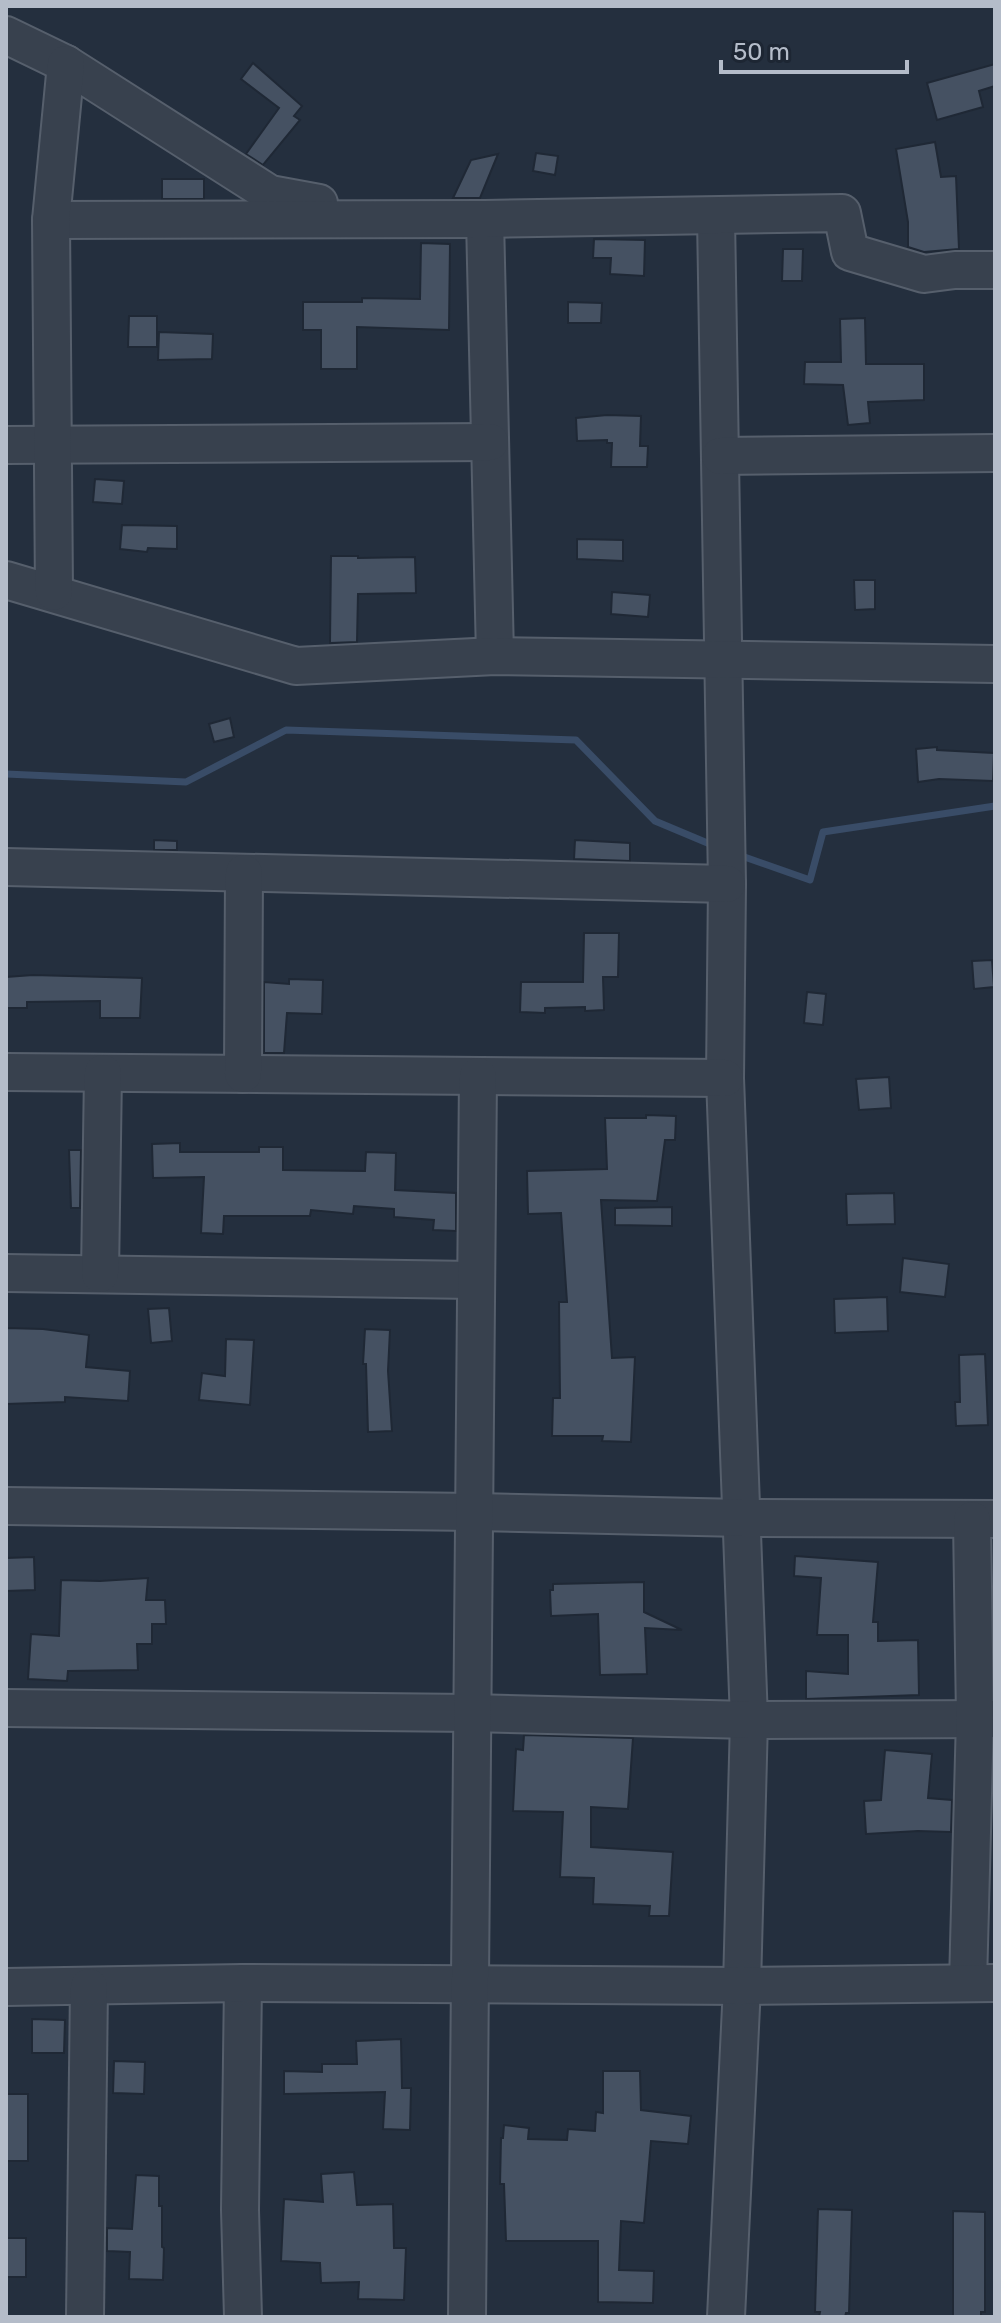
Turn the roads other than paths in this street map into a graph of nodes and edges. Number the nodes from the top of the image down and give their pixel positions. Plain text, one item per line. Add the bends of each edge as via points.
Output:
1 (6, 35) edge
2 (66, 64) junction
3 (716, 217) junction
4 (431, 219) junction
5 (485, 219) junction
6 (51, 220) junction
7 (995, 270) edge
8 (490, 442) junction
9 (51, 444) junction
10 (6, 445) edge
11 (995, 453) edge
12 (720, 456) junction
13 (6, 580) edge
14 (54, 592) junction
15 (495, 656) junction
16 (723, 659) junction
17 (995, 664) edge
18 (6, 867) edge
19 (244, 873) junction
20 (727, 884) junction
21 (6, 1072) edge
22 (103, 1073) junction
23 (243, 1074) junction
24 (478, 1076) junction
25 (725, 1078) junction
26 (6, 1273) edge
27 (100, 1274) junction
28 (474, 1280) junction
29 (6, 1506) edge
30 (476, 1512) junction
31 (742, 1518) junction
32 (984, 1520) edge
33 (6, 1708) edge
34 (471, 1713) junction
35 (985, 1719) edge
36 (749, 1720) junction
37 (243, 1983) junction
38 (981, 1983) edge
39 (469, 1984) junction
40 (742, 1986) junction
41 (6, 1987) edge
42 (89, 1987) junction
43 (85, 2317) edge
44 (243, 2317) edge
45 (467, 2317) edge
46 (726, 2317) edge

1 - 2 street
2 - 4 street via 270,194
2 - 6 street
3 - 5 street
3 - 7 street via 842,213 850,252 924,274
3 - 12 street
4 - 5 street
4 - 6 street
5 - 8 street
6 - 9 street
8 - 9 street
8 - 15 street
9 - 10 street
9 - 14 street
11 - 12 street
12 - 16 street
13 - 14 street
14 - 15 street via 296,666
15 - 16 street
16 - 17 street
16 - 20 street
18 - 19 street
19 - 20 street
19 - 23 street
20 - 25 street
21 - 22 street
22 - 23 street
22 - 27 street
23 - 24 street
24 - 25 street
24 - 28 street
25 - 31 street
26 - 27 street
27 - 28 street
28 - 30 street
29 - 30 street
30 - 31 street
30 - 34 street
31 - 32 street
31 - 36 street
32 - 35 street
33 - 34 street
34 - 36 street
34 - 39 street
35 - 36 street
35 - 38 street
36 - 40 street
37 - 39 street
37 - 42 street
37 - 44 street
38 - 40 street
39 - 40 street
39 - 45 street
40 - 46 street
41 - 42 street
42 - 43 street

